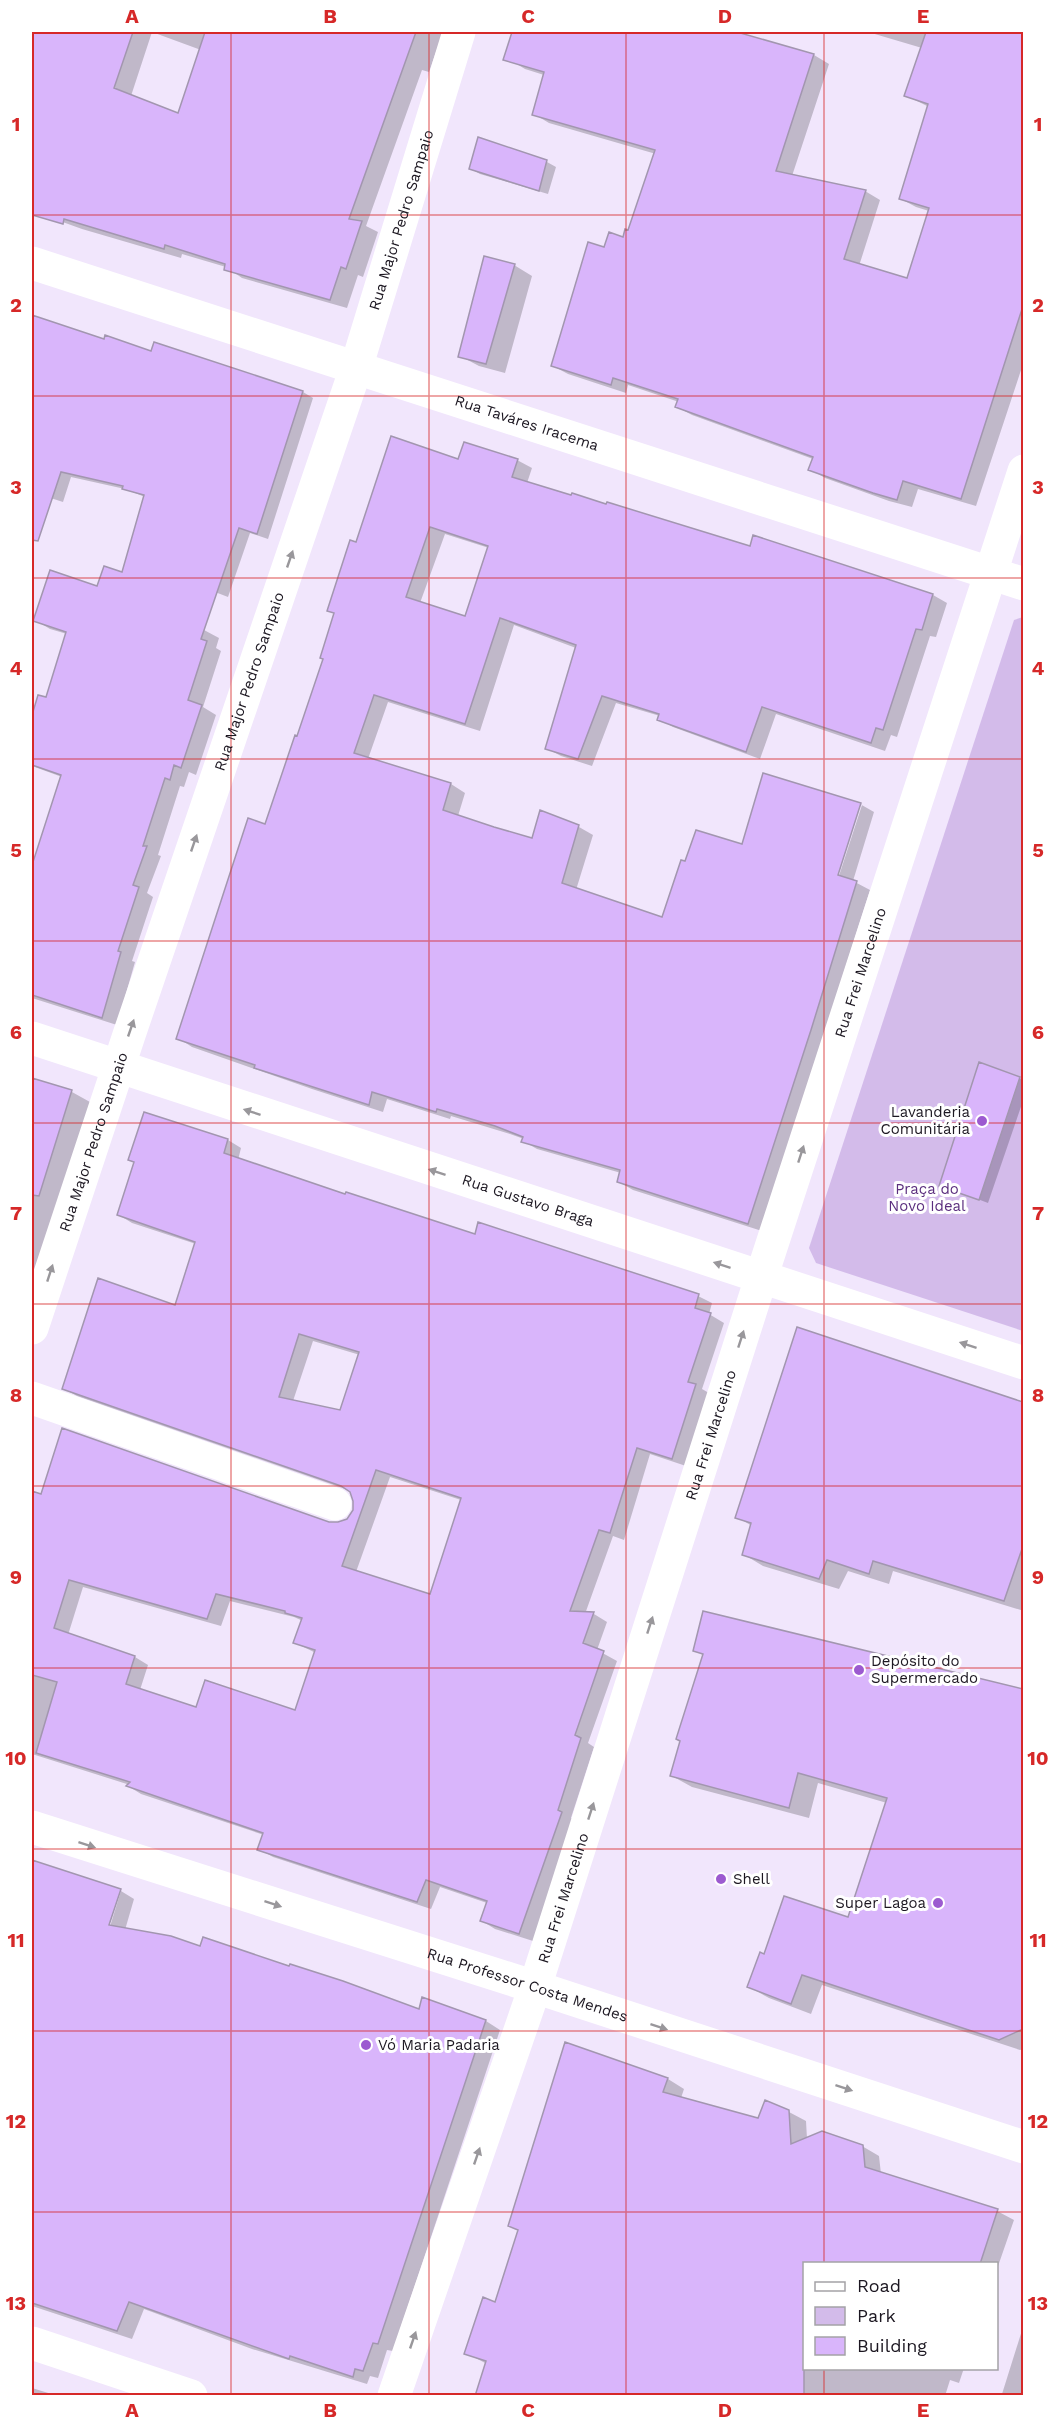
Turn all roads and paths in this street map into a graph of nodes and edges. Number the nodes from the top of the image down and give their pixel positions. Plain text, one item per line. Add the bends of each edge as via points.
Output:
1 (459, 32) edge
2 (32, 263) edge
3 (356, 368) junction
4 (1023, 471) edge
5 (991, 573) junction
6 (1023, 584) edge
7 (32, 1038) edge
8 (118, 1068) junction
9 (761, 1278) junction
10 (32, 1328) edge
11 (1023, 1363) edge
12 (32, 1398) edge
13 (335, 1504) dead end
14 (32, 1827) edge
15 (535, 1987) junction
16 (1023, 2147) edge
17 (32, 2343) edge
18 (191, 2396) edge
19 (394, 2396) edge

1 - 3 street, Rua Major Pedro Sampaio
2 - 3 street, Rua Taváres Iracema
3 - 5 street, Rua Taváres Iracema
8 -> 3 street, Rua Major Pedro Sampaio
4 - 5 street, Rua Frei Marcelino
5 - 6 street, Rua Taváres Iracema
9 -> 5 street, Rua Frei Marcelino
7 - 8 street, Rua Gustavo Braga
9 -> 8 street, Rua Gustavo Braga
10 -> 8 street, Rua Major Pedro Sampaio
11 -> 9 street, Rua Gustavo Braga
15 -> 9 street, Rua Frei Marcelino
12 - 13 street
14 -> 15 street, Rua Professor Costa Mendes
15 -> 16 street, Rua Professor Costa Mendes
19 -> 15 street, Rua Frei Marcelino
17 - 18 street

